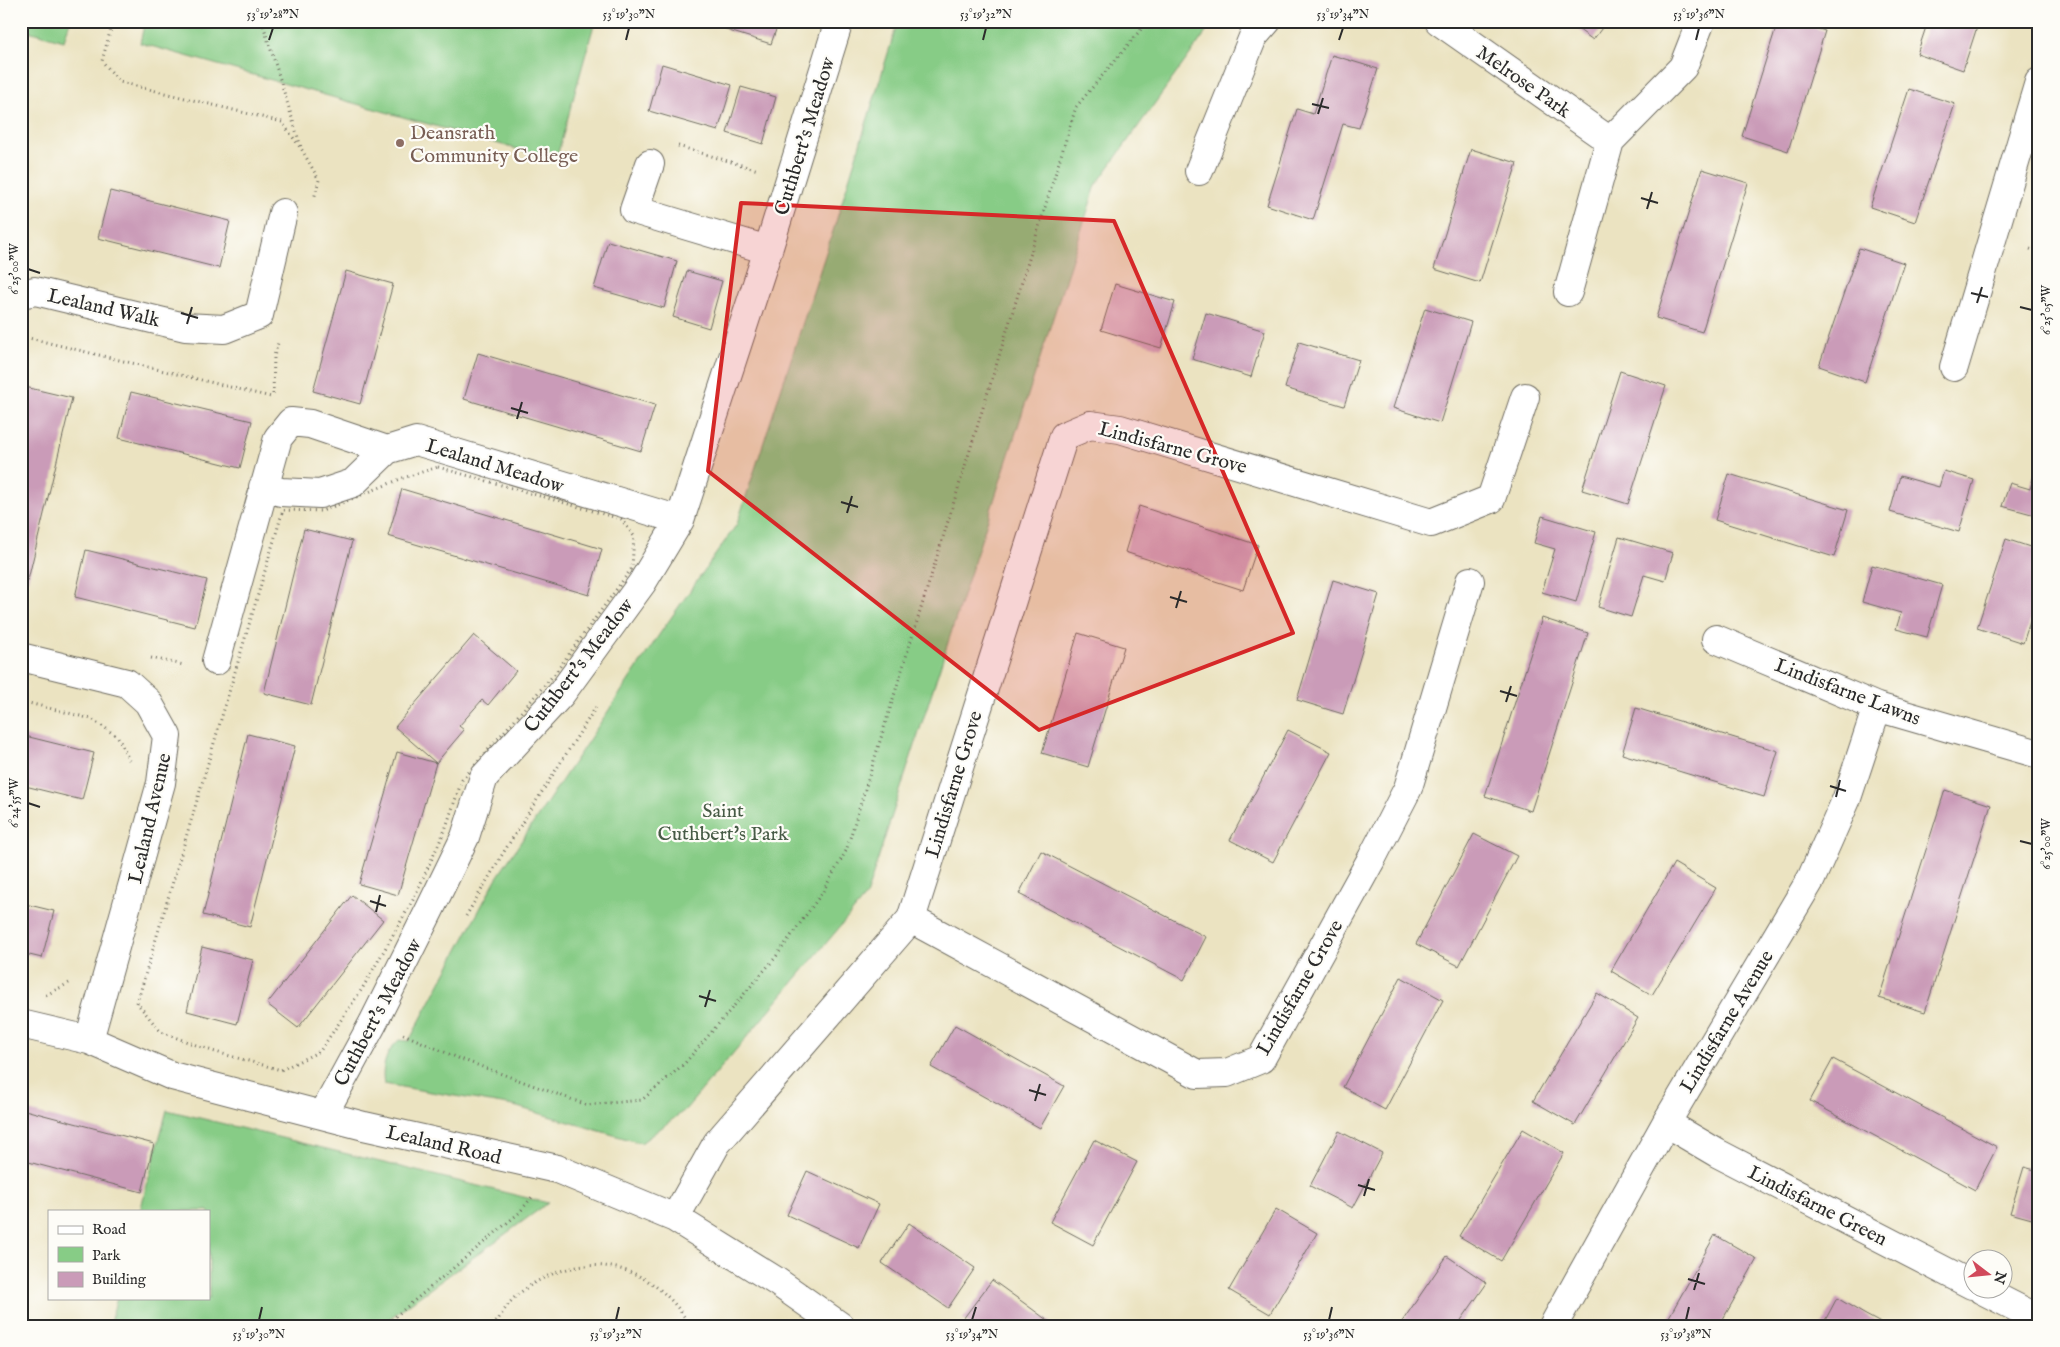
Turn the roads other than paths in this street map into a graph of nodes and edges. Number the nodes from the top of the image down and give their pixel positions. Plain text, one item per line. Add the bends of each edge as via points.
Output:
1 (839, 21) edge
2 (1267, 21) edge
3 (1439, 21) edge
4 (1701, 21) edge
5 (2039, 82) edge
6 (1610, 141) junction
7 (650, 164) dead end
8 (1200, 171) dead end
9 (283, 213) dead end
10 (768, 250) junction
11 (1568, 292) dead end
12 (21, 294) edge
13 (1954, 367) dead end
14 (1525, 397) dead end
15 (387, 450) junction
16 (263, 487) junction
17 (680, 520) junction
18 (1470, 581) dead end
19 (1716, 639) dead end
20 (21, 657) edge
21 (225, 670) road end
22 (1877, 707) junction
23 (2039, 754) edge
24 (910, 919) junction
25 (21, 1024) edge
26 (89, 1040) junction
27 (323, 1115) junction
28 (1666, 1122) junction
29 (674, 1218) junction
30 (1962, 1280) edge
31 (2002, 1300) edge
32 (2039, 1319) edge
33 (840, 1326) edge
34 (1553, 1326) edge

1 - 10 street, Cuthbert's Meadow
2 - 8 street via 1253,37
3 - 6 street, Melrose Park
4 - 6 street via 1683,67
5 - 13 street
6 - 11 street
7 - 10 street via 634,210
9 - 12 street, Lealand Walk via 259,315 224,329 185,327 36,291
10 - 17 street, Cuthbert's Meadow
14 - 24 street, Lindisfarne Grove via 1491,499 1431,522 1120,429 1090,425 1064,436
15 - 16 street, Lealand Meadow via 353,483 320,494 281,492
15 - 16 street via 310,424 292,422 278,438
15 - 17 street, Lealand Meadow via 416,441
16 - 21 street
17 - 27 street, Cuthbert's Meadow via 642,583 561,694 484,777 465,837 373,1023
18 - 24 street, Lindisfarne Grove via 1408,788 1260,1060 1227,1073 1197,1074
19 - 22 street, Lindisfarne Lawns
20 - 26 street, Lealand Avenue via 127,683 148,702 167,736 161,783
22 - 23 street, Lindisfarne Lawns
22 - 28 street, Lindisfarne Avenue via 1847,798 1811,879
24 - 29 street, Lindisfarne Grove via 717,1143
25 - 26 street, Lealand Road
26 - 27 street, Lealand Road via 172,1076
27 - 29 street, Lealand Road via 557,1169
28 - 30 street, Lindisfarne Green via 1717,1153
28 - 34 street, Lindisfarne Avenue
29 - 33 street, Lealand Road via 776,1281
31 - 32 street

